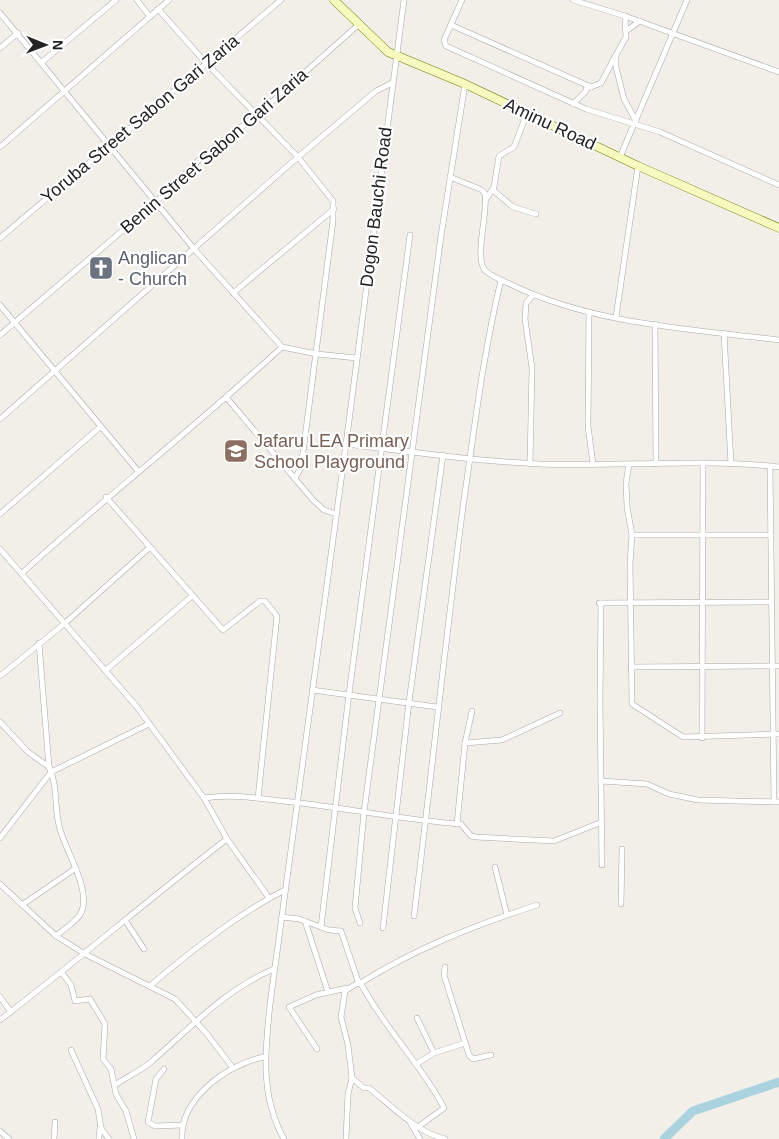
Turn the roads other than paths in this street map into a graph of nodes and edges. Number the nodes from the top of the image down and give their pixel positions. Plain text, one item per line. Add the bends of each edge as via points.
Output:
1 (116, 0) edge
2 (137, 0) edge
3 (169, 0) edge
4 (280, 0) edge
5 (334, 0) edge
6 (404, 0) edge
7 (462, 0) edge
8 (573, 0) edge
9 (687, 0) edge
10 (158, 9) junction
11 (0, 13) edge
12 (625, 16) junction
13 (150, 17) junction
14 (640, 21) junction
15 (358, 25) junction
16 (451, 25) junction
17 (626, 32) junction
18 (18, 33) junction
19 (673, 33) junction
20 (0, 48) edge
21 (616, 55) junction
22 (398, 56) junction
23 (42, 62) junction
24 (206, 63) junction
25 (779, 72) edge
26 (392, 83) junction
27 (465, 84) junction
28 (588, 87) junction
29 (65, 90) junction
30 (573, 104) junction
31 (527, 113) junction
32 (257, 114) junction
33 (636, 122) junction
34 (0, 147) edge
35 (110, 147) junction
36 (298, 157) junction
37 (620, 157) junction
38 (638, 166) junction
39 (450, 177) junction
40 (779, 185) edge
41 (492, 190) junction
42 (486, 199) junction
43 (156, 202) junction
44 (334, 209) junction
45 (536, 214) dead end
46 (779, 228) edge
47 (410, 235) dead end
48 (0, 238) edge
49 (196, 250) junction
50 (502, 280) junction
51 (233, 293) junction
52 (533, 295) junction
53 (0, 305) edge
54 (588, 313) junction
55 (616, 318) junction
56 (14, 322) junction
57 (655, 324) junction
58 (724, 333) junction
59 (0, 335) edge
60 (779, 340) edge
61 (282, 347) junction
62 (317, 354) junction
63 (357, 358) junction
64 (55, 371) junction
65 (226, 397) junction
66 (0, 420) edge
67 (100, 426) junction
68 (346, 444) junction
69 (381, 448) junction
70 (414, 452) junction
71 (443, 455) junction
72 (470, 459) junction
73 (530, 463) junction
74 (593, 464) junction
75 (629, 464) junction
76 (656, 464) junction
77 (703, 464) junction
78 (731, 464) junction
79 (770, 466) junction
80 (779, 467) edge
81 (138, 471) junction
82 (295, 478) junction
83 (106, 497) junction
84 (0, 514) edge
85 (336, 514) junction
86 (632, 535) junction
87 (701, 535) junction
88 (771, 535) junction
89 (150, 548) junction
90 (0, 549) edge
91 (22, 573) junction
92 (192, 596) junction
93 (771, 602) junction
94 (630, 603) junction
95 (702, 603) junction
96 (64, 624) junction
97 (39, 642) junction
98 (772, 666) junction
99 (779, 666) edge
100 (631, 667) junction
101 (702, 667) junction
102 (106, 670) junction
103 (0, 676) edge
104 (312, 690) junction
105 (349, 694) junction
106 (379, 698) junction
107 (409, 702) junction
108 (437, 707) junction
109 (472, 711) dead end
110 (560, 713) dead end
111 (0, 722) edge
112 (149, 724) junction
113 (776, 734) edge
114 (702, 738) junction
115 (466, 742) junction
116 (50, 769) junction
117 (601, 781) junction
118 (204, 798) junction
119 (258, 798) junction
120 (296, 802) junction
121 (776, 802) edge
122 (335, 808) junction
123 (364, 812) junction
124 (396, 817) junction
125 (602, 822) junction
126 (426, 823) junction
127 (457, 824) junction
128 (0, 838) edge
129 (227, 839) junction
130 (622, 849) dead end
131 (602, 865) dead end
132 (495, 867) dead end
133 (76, 868) junction
134 (0, 884) edge
135 (286, 890) junction
136 (268, 898) junction
137 (621, 904) dead end
138 (22, 905) junction
139 (537, 905) dead end
140 (507, 915) junction
141 (414, 916) dead end
142 (282, 917) junction
143 (125, 920) junction
144 (305, 921) junction
145 (360, 923) dead end
146 (320, 926) junction
147 (383, 928) dead end
148 (56, 936) junction
149 (144, 949) dead end
150 (85, 954) junction
151 (445, 967) dead end
152 (274, 969) junction
153 (62, 973) junction
154 (360, 982) junction
155 (151, 985) junction
156 (348, 988) junction
157 (328, 992) junction
158 (0, 997) edge
159 (11, 1012) junction
160 (417, 1018) dead end
161 (0, 1020) edge
162 (196, 1022) junction
163 (465, 1043) junction
164 (317, 1049) dead end
165 (71, 1050) dead end
166 (434, 1053) junction
167 (492, 1055) dead end
168 (264, 1057) junction
169 (416, 1064) junction
170 (233, 1068) junction
171 (164, 1069) dead end
172 (352, 1078) junction
173 (116, 1086) junction
174 (410, 1121) junction
175 (55, 1122) dead end
176 (100, 1124) junction
177 (182, 1125) junction
178 (418, 1126) junction
179 (0, 1131) edge
180 (9, 1139) edge
181 (54, 1139) edge
182 (99, 1139) edge
183 (109, 1139) edge
184 (134, 1139) edge
185 (182, 1139) edge
186 (284, 1139) edge
187 (346, 1139) edge
188 (420, 1139) edge
189 (445, 1139) edge

1 - 23 street
2 - 13 street
3 - 10 street
4 - 24 street, Yoruba Street Sabon Gari Zaria
5 - 15 street, Aminu Road
6 - 22 street, Dogon Bauchi Road
7 - 16 street
8 - 12 street
9 - 19 street
10 - 13 street
10 - 24 street
11 - 18 street
12 - 14 street
12 - 17 street
13 - 29 street
14 - 17 street
14 - 19 street
15 - 22 street, Aminu Road via 388,52
15 - 32 street, Benin Street Sabon Gari Zaria
16 - 28 street
16 - 30 street via 444,40 446,46
17 - 21 street
18 - 20 street
18 - 23 street
19 - 25 street
19 - 33 street
21 - 28 street via 602,80
21 - 33 street via 624,99
22 - 26 street, Dogon Bauchi Road
22 - 27 street, Aminu Road
23 - 29 street
24 - 32 street
24 - 35 street, Yoruba Street Sabon Gari Zaria
26 - 36 street via 376,91
26 - 63 street, Dogon Bauchi Road
27 - 31 street, Aminu Road
27 - 39 street
28 - 30 street
29 - 34 street
29 - 35 street
30 - 33 street via 624,123
31 - 37 street, Aminu Road
31 - 41 street via 514,147 499,156
32 - 36 street
32 - 43 street, Benin Street Sabon Gari Zaria via 203,156
33 - 37 street
33 - 40 street
35 - 43 street
35 - 48 street, Yoruba Street Sabon Gari Zaria
36 - 44 street via 333,201
36 - 49 street
37 - 38 street, Aminu Road
38 - 46 street, Aminu Road
38 - 55 street
39 - 42 street via 482,190
39 - 70 street
41 - 42 street
41 - 45 street via 513,207
42 - 50 street via 481,260 488,273
43 - 49 street
43 - 56 street, Benin Street Sabon Gari Zaria
44 - 51 street
44 - 62 street
47 - 69 street
49 - 51 street
49 - 64 street
50 - 52 street
50 - 72 street via 485,354
51 - 61 street
52 - 54 street
52 - 73 street via 526,303 525,319 532,368
53 - 56 street
54 - 55 street
54 - 74 street via 588,426
55 - 57 street
56 - 59 street, Benin Street Sabon Gari Zaria
56 - 64 street
57 - 58 street
57 - 76 street
58 - 60 street
58 - 78 street
61 - 62 street
61 - 65 street
62 - 63 street
62 - 82 street via 301,468
63 - 68 street, Dogon Bauchi Road
64 - 66 street
64 - 67 street
65 - 81 street
65 - 82 street
67 - 81 street
67 - 84 street
68 - 69 street
68 - 85 street, Dogon Bauchi Road
69 - 70 street
69 - 105 street
70 - 71 street
70 - 106 street
71 - 72 street
71 - 107 street
72 - 73 street
72 - 108 street
73 - 74 street
74 - 75 street
75 - 76 street
75 - 86 street via 627,508
76 - 77 street
77 - 78 street
77 - 87 street
78 - 79 street
79 - 80 street
79 - 88 street
81 - 83 street
82 - 85 street via 319,505
83 - 89 street
83 - 91 street
85 - 104 street, Dogon Bauchi Road
86 - 87 street
86 - 94 street
87 - 88 street
87 - 95 street
88 - 93 street
89 - 92 street
89 - 96 street
90 - 91 street
91 - 96 street
92 - 102 street
92 - 119 street via 223,630 260,601 266,601 277,616
93 - 95 street
93 - 98 street
94 - 95 street
94 - 100 street
94 - 117 street via 600,603
95 - 101 street
96 - 97 street
96 - 102 street
97 - 103 street
97 - 116 street
98 - 99 street
98 - 101 street
98 - 113 street
100 - 101 street
100 - 114 street via 631,700 635,708 683,737
101 - 114 street
102 - 112 street
104 - 105 street
104 - 120 street, Dogon Bauchi Road
105 - 106 street
105 - 122 street
106 - 107 street
106 - 123 street
107 - 108 street
107 - 124 street
108 - 126 street
109 - 115 street
110 - 115 street via 502,740
111 - 116 street via 28,752
112 - 116 street
112 - 118 street
113 - 114 street
113 - 121 street
115 - 127 street
116 - 128 street
116 - 133 street via 60,829
117 - 121 street via 647,784 670,794 698,800
117 - 125 street
118 - 119 street
118 - 129 street
119 - 120 street
120 - 122 street
120 - 135 street, Dogon Bauchi Road
122 - 123 street
122 - 146 street
123 - 124 street
123 - 145 street via 355,908
124 - 126 street
124 - 147 street
125 - 127 street via 563,839 544,841 476,837 463,825
125 - 131 street
126 - 127 street
126 - 141 street
129 - 136 street
129 - 143 street
130 - 137 street
132 - 140 street
133 - 138 street
133 - 148 street via 81,883 82,910 78,918
134 - 138 street
135 - 136 street
135 - 142 street, Dogon Bauchi Road
136 - 155 street
138 - 148 street
139 - 140 street
140 - 154 street via 418,949
142 - 144 street
142 - 152 street, Dogon Bauchi Road
143 - 149 street
143 - 150 street
144 - 146 street
144 - 157 street
146 - 154 street via 341,932
148 - 150 street
150 - 153 street
150 - 155 street
151 - 163 street via 444,975
152 - 162 street via 245,984
152 - 168 street, Dogon Bauchi Road
153 - 159 street
153 - 173 street via 71,985 75,1001 90,1000 105,1024 103,1059
154 - 156 street
154 - 169 street
155 - 162 street via 175,999
156 - 157 street
156 - 172 street via 341,1017
157 - 164 street via 289,1007
158 - 159 street
159 - 161 street
160 - 166 street
162 - 170 street
162 - 173 street via 149,1064
163 - 166 street
163 - 167 street via 472,1059
165 - 176 street via 98,1109
166 - 169 street
168 - 170 street
168 - 186 street, Dogon Bauchi Road via 266,1087
169 - 178 street via 444,1108
170 - 177 street via 197,1097
171 - 177 street via 156,1079 148,1122 155,1126
172 - 174 street
172 - 187 street
173 - 184 street via 116,1094 126,1111
174 - 178 street
174 - 188 street
175 - 181 street
176 - 182 street
176 - 183 street
177 - 185 street
178 - 189 street
179 - 180 street

